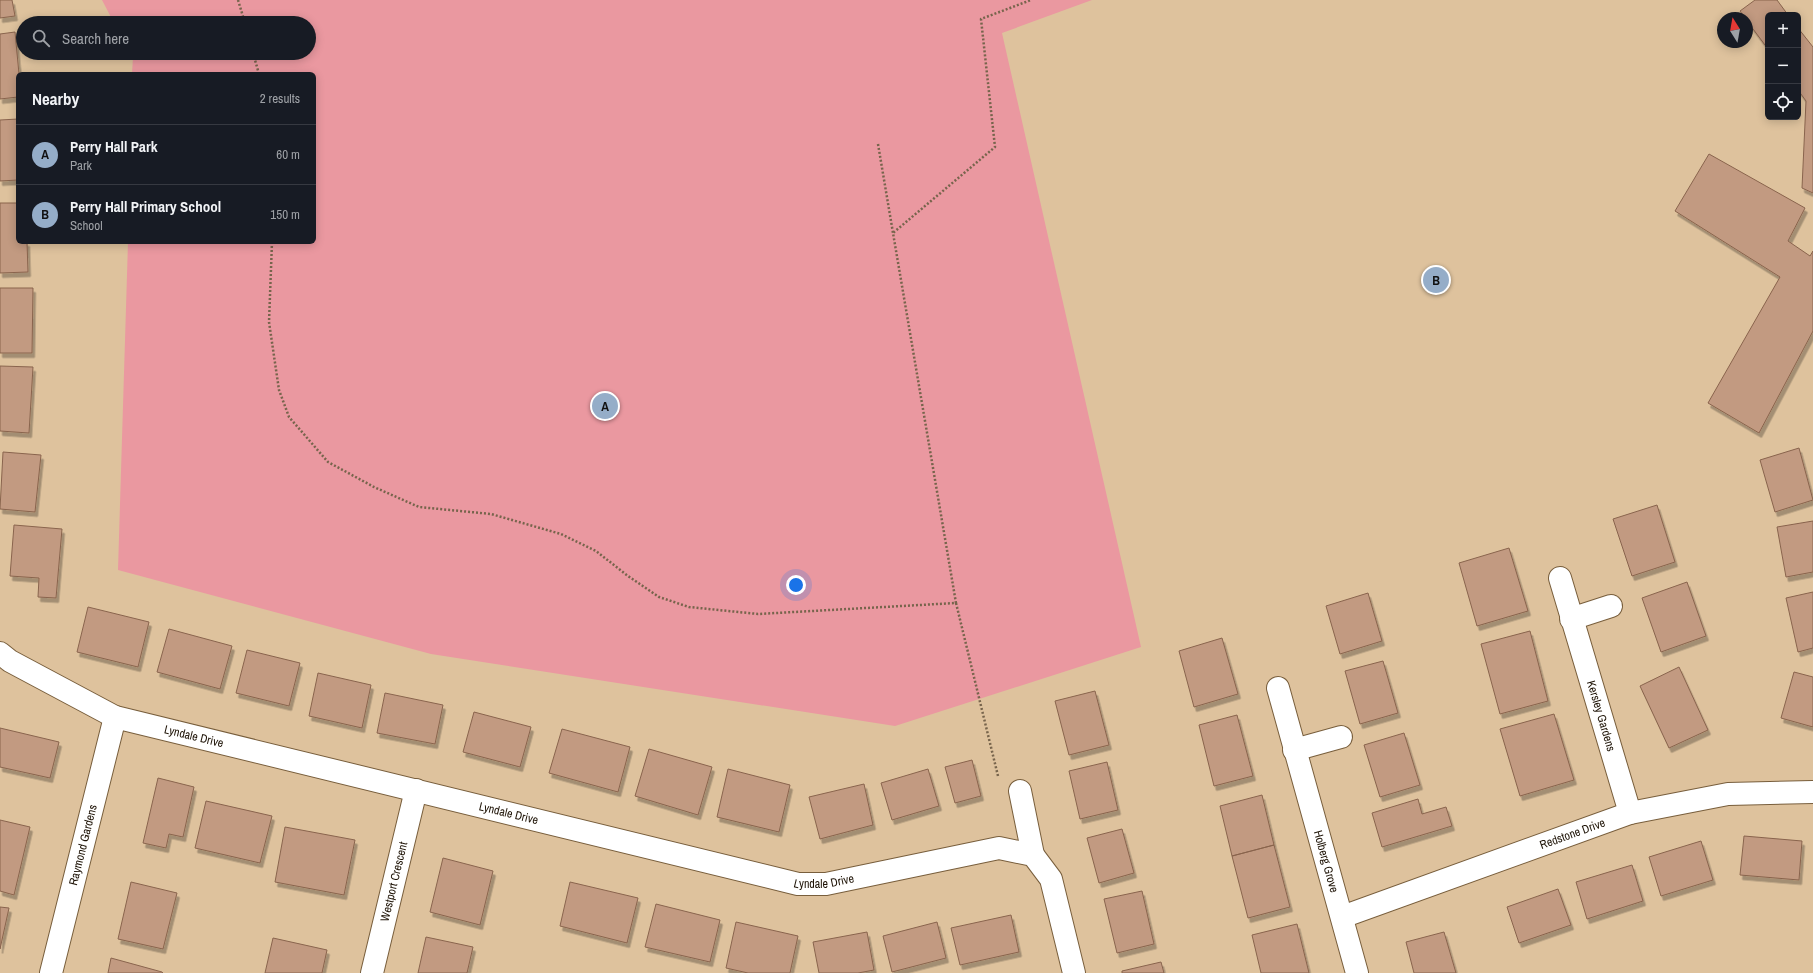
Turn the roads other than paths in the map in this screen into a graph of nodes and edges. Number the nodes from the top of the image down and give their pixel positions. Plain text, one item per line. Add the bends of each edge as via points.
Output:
1 (1560, 578) dead end
2 (1611, 606) dead end
3 (1571, 619) junction
4 (0, 653) edge
5 (1278, 688) dead end
6 (115, 717) junction
7 (1341, 737) dead end
8 (1294, 750) junction
9 (416, 790) junction
10 (1020, 791) road end
11 (1813, 792) edge
12 (1630, 813) junction
13 (1033, 855) junction
14 (1342, 917) junction
15 (51, 973) edge
16 (372, 973) edge
17 (1074, 973) edge
18 (1357, 973) edge

1 - 3 street, Kersley Gardens
2 - 3 street
3 - 12 street, Kersley Gardens
4 - 6 street, Lyndale Drive via 10,661
5 - 8 street, Holberg Grove
6 - 9 street, Lyndale Drive
6 - 15 street, Raymond Gardens
7 - 8 street
8 - 14 street, Holberg Grove
9 - 13 street, Lyndale Drive via 798,884 826,884 999,848
9 - 16 street, Westport Crescent
10 - 13 street
11 - 12 street, Redstone Drive via 1728,794
12 - 14 street, Redstone Drive
13 - 17 street via 1051,879
14 - 18 street, Holberg Grove

